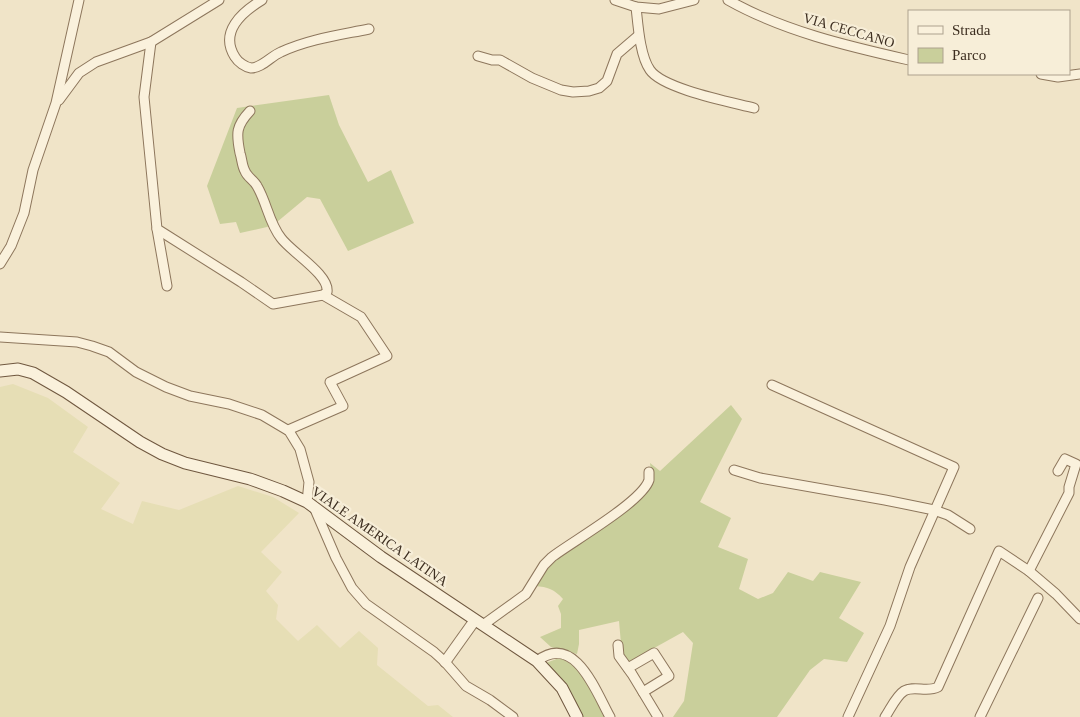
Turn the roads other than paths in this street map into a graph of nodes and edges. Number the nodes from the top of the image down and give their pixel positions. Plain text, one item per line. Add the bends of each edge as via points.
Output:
1 (79, 0) edge
2 (219, 0) edge
3 (262, 0) edge
4 (615, 0) edge
5 (694, 0) edge
6 (728, 0) edge
7 (636, 7) junction
8 (370, 29) dead end
9 (638, 36) junction
10 (151, 42) junction
11 (478, 56) dead end
12 (908, 60) edge
13 (1080, 74) edge
14 (1047, 75) edge
15 (56, 103) junction
16 (754, 108) dead end
17 (250, 111) dead end
18 (157, 230) junction
19 (0, 264) edge
20 (167, 286) dead end
21 (323, 295) junction
22 (0, 337) edge
23 (0, 370) edge
24 (772, 386) dead end
25 (288, 430) junction
26 (734, 470) dead end
27 (1058, 471) dead end
28 (648, 472) dead end
29 (310, 504) junction
30 (934, 510) junction
31 (970, 529) dead end
32 (1029, 571) junction
33 (1038, 598) dead end
34 (1080, 619) edge
35 (479, 622) junction
36 (618, 645) dead end
37 (537, 661) junction
38 (445, 662) junction
39 (628, 668) junction
40 (643, 692) junction
41 (513, 717) edge
42 (577, 717) edge
43 (610, 717) edge
44 (658, 717) edge
45 (848, 717) edge
46 (885, 717) edge
47 (980, 717) edge

1 - 15 street
2 - 10 street
3 - 8 street via 239,17 230,36 234,56 250,68 306,43
4 - 7 street
5 - 7 street via 659,9
6 - 12 street, VIA CECCANO via 751,13 792,28
7 - 9 street
9 - 11 street via 617,54 606,81 589,91 561,90 500,60
9 - 16 street via 649,69 655,76 683,88
10 - 15 street via 96,62 79,73
10 - 18 street via 144,97
13 - 14 street
15 - 19 street via 33,170 24,213
17 - 21 street via 241,120 236,136 245,173 257,185 281,239 325,282 328,288
18 - 20 street
18 - 21 street via 272,304
21 - 25 street via 361,317 387,356 330,382 343,406
22 - 25 street via 77,342 92,346 109,352 136,372 166,387 262,415
23 - 29 main road, VIALE AMERICA LATINA via 18,369 33,373 162,454 283,490
24 - 30 street via 954,467
25 - 29 street via 300,449 309,482
26 - 30 street via 760,478
27 - 32 street via 1065,459 1076,464 1069,493
28 - 35 street via 649,479 643,490 629,504 552,557 526,594
29 - 35 main road, VIALE AMERICA LATINA via 381,557
29 - 38 street via 358,595 377,613
30 - 31 street
30 - 45 street via 890,626
32 - 34 street
32 - 46 street via 999,551 938,687 902,692
33 - 47 street
35 - 37 main road, VIALE AMERICA LATINA
35 - 38 street
36 - 39 street via 618,656
37 - 42 main road, VIALE AMERICA LATINA via 562,688
37 - 43 street via 544,656 564,654 576,661 589,677
38 - 41 street via 466,686
39 - 40 street
39 - 40 street via 654,653 669,676
40 - 44 street

